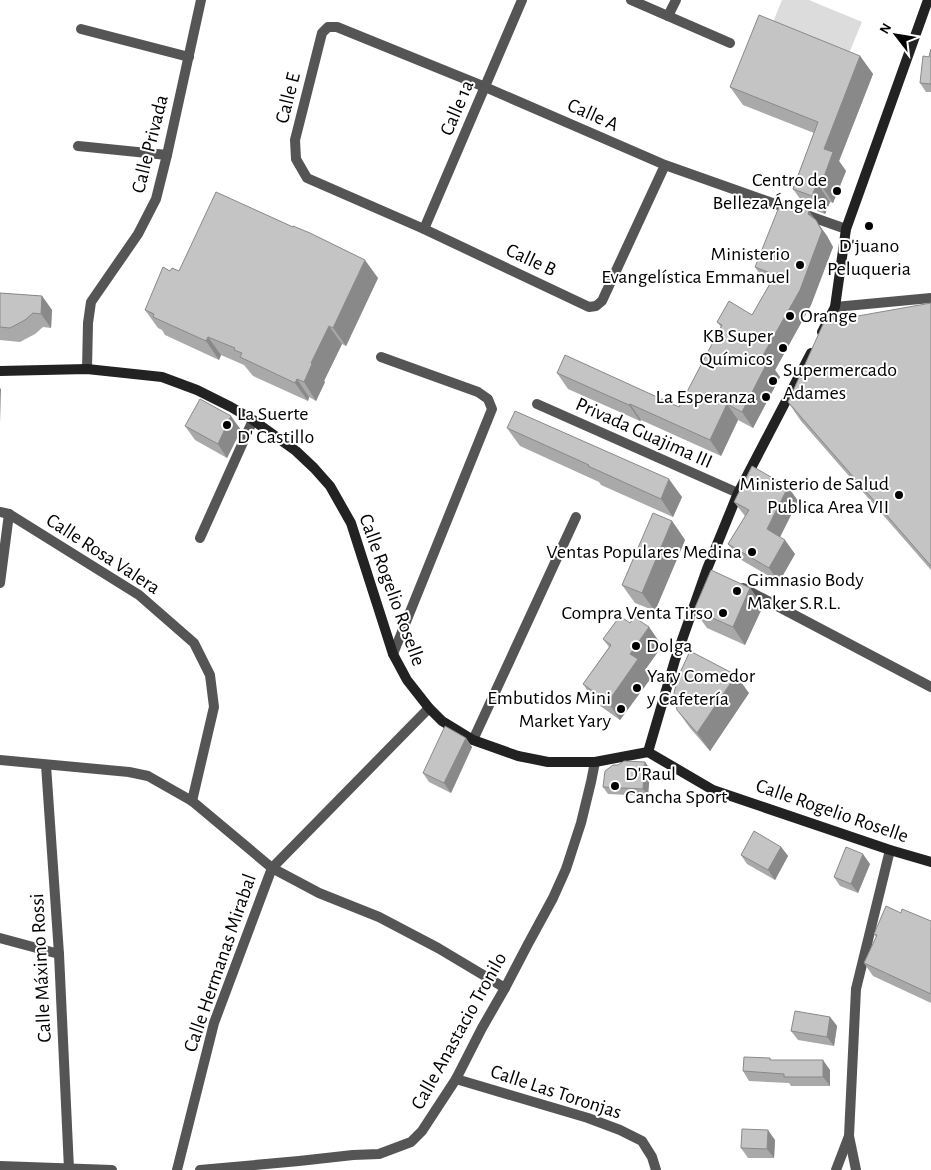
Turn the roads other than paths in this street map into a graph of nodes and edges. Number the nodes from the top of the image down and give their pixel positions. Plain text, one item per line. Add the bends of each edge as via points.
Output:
1 (200, 0) edge
2 (522, 0) edge
3 (632, 0) edge
4 (676, 0) edge
5 (928, 0) edge
6 (668, 16) junction
7 (328, 26) joint
8 (82, 29) dead end
9 (730, 43) dead end
10 (189, 57) junction
11 (485, 87) junction
12 (78, 146) dead end
13 (167, 155) junction
14 (665, 165) junction
15 (307, 178) joint
16 (424, 229) junction
17 (846, 229) junction
18 (931, 298) edge
19 (835, 307) junction
20 (381, 357) dead end
21 (87, 369) junction
22 (0, 371) edge
23 (537, 404) dead end
24 (253, 420) junction
25 (738, 493) junction
26 (4, 513) edge
27 (576, 517) dead end
28 (200, 538) dead end
29 (0, 583) edge
30 (733, 583) edge
31 (393, 654) junction
32 (931, 687) edge
33 (429, 708) junction
34 (473, 740) junction
35 (648, 752) junction
36 (0, 760) edge
37 (595, 762) junction
38 (46, 765) junction
39 (192, 801) junction
40 (890, 850) junction
41 (931, 862) edge
42 (272, 868) junction
43 (0, 938) edge
44 (59, 954) junction
45 (505, 988) junction
46 (456, 1079) junction
47 (849, 1136) junction
48 (0, 1166) edge
49 (69, 1169) junction
50 (112, 1170) edge
51 (177, 1170) edge
52 (200, 1170) edge
53 (656, 1170) edge
54 (836, 1170) edge
55 (856, 1170) edge

1 - 10 street, Calle Privada
2 - 11 street, Calle 1a
3 - 6 street
4 - 6 street
5 - 17 street
6 - 9 street
7 - 11 street, Calle A
7 - 15 street, Calle E via 322,34 295,140 296,159
8 - 10 street
10 - 13 street, Calle Privada
11 - 14 street, Calle A
11 - 16 street, Calle 1a
12 - 13 street
13 - 21 street, Calle Privada via 156,199 138,234 91,302
14 - 16 street, Calle B via 602,302 596,306 589,307
14 - 17 street, Calle A
15 - 16 street, Calle B
17 - 19 street
18 - 19 street
19 - 25 street
20 - 31 street via 478,392 488,399 492,409
21 - 22 street, Calle Rogelio Roselle
21 - 24 street, Calle Rogelio Roselle via 162,377 197,390
23 - 25 street, Privada Guajima III
24 - 28 street
24 - 31 street, Calle Rogelio Roselle via 296,451 330,486 351,523
25 - 35 street via 676,660
26 - 29 street
26 - 39 street, Calle Rosa Valera via 139,595 194,643 210,675 214,707
27 - 34 street
30 - 32 street
31 - 33 street, Calle Rogelio Roselle via 407,680
33 - 34 street, Calle Rogelio Roselle via 442,721
33 - 42 street, Calle Hermanas Mirabal
34 - 37 street, Calle Rogelio Roselle via 518,756 548,762
35 - 37 street, Calle Rogelio Roselle
35 - 40 street, Calle Rogelio Roselle via 713,790
36 - 38 street
37 - 45 street, Calle Anastacio Tronilo via 566,869
38 - 39 street via 139,773
38 - 44 street, Calle Máximo Rossi
39 - 42 street
40 - 41 street, Calle Rogelio Roselle
40 - 47 street via 856,989
42 - 45 street via 319,894 429,943
42 - 51 street, Calle Hermanas Mirabal via 214,1022
43 - 44 street
44 - 49 street, Calle Máximo Rossi
45 - 46 street, Calle Anastacio Tronilo
46 - 52 street, Calle Anastacio Tronilo via 422,1131 411,1142 395,1149 379,1154
46 - 53 street, Calle Las Toronjas via 620,1130 642,1142
47 - 54 street
47 - 55 street
48 - 49 street
49 - 50 street

